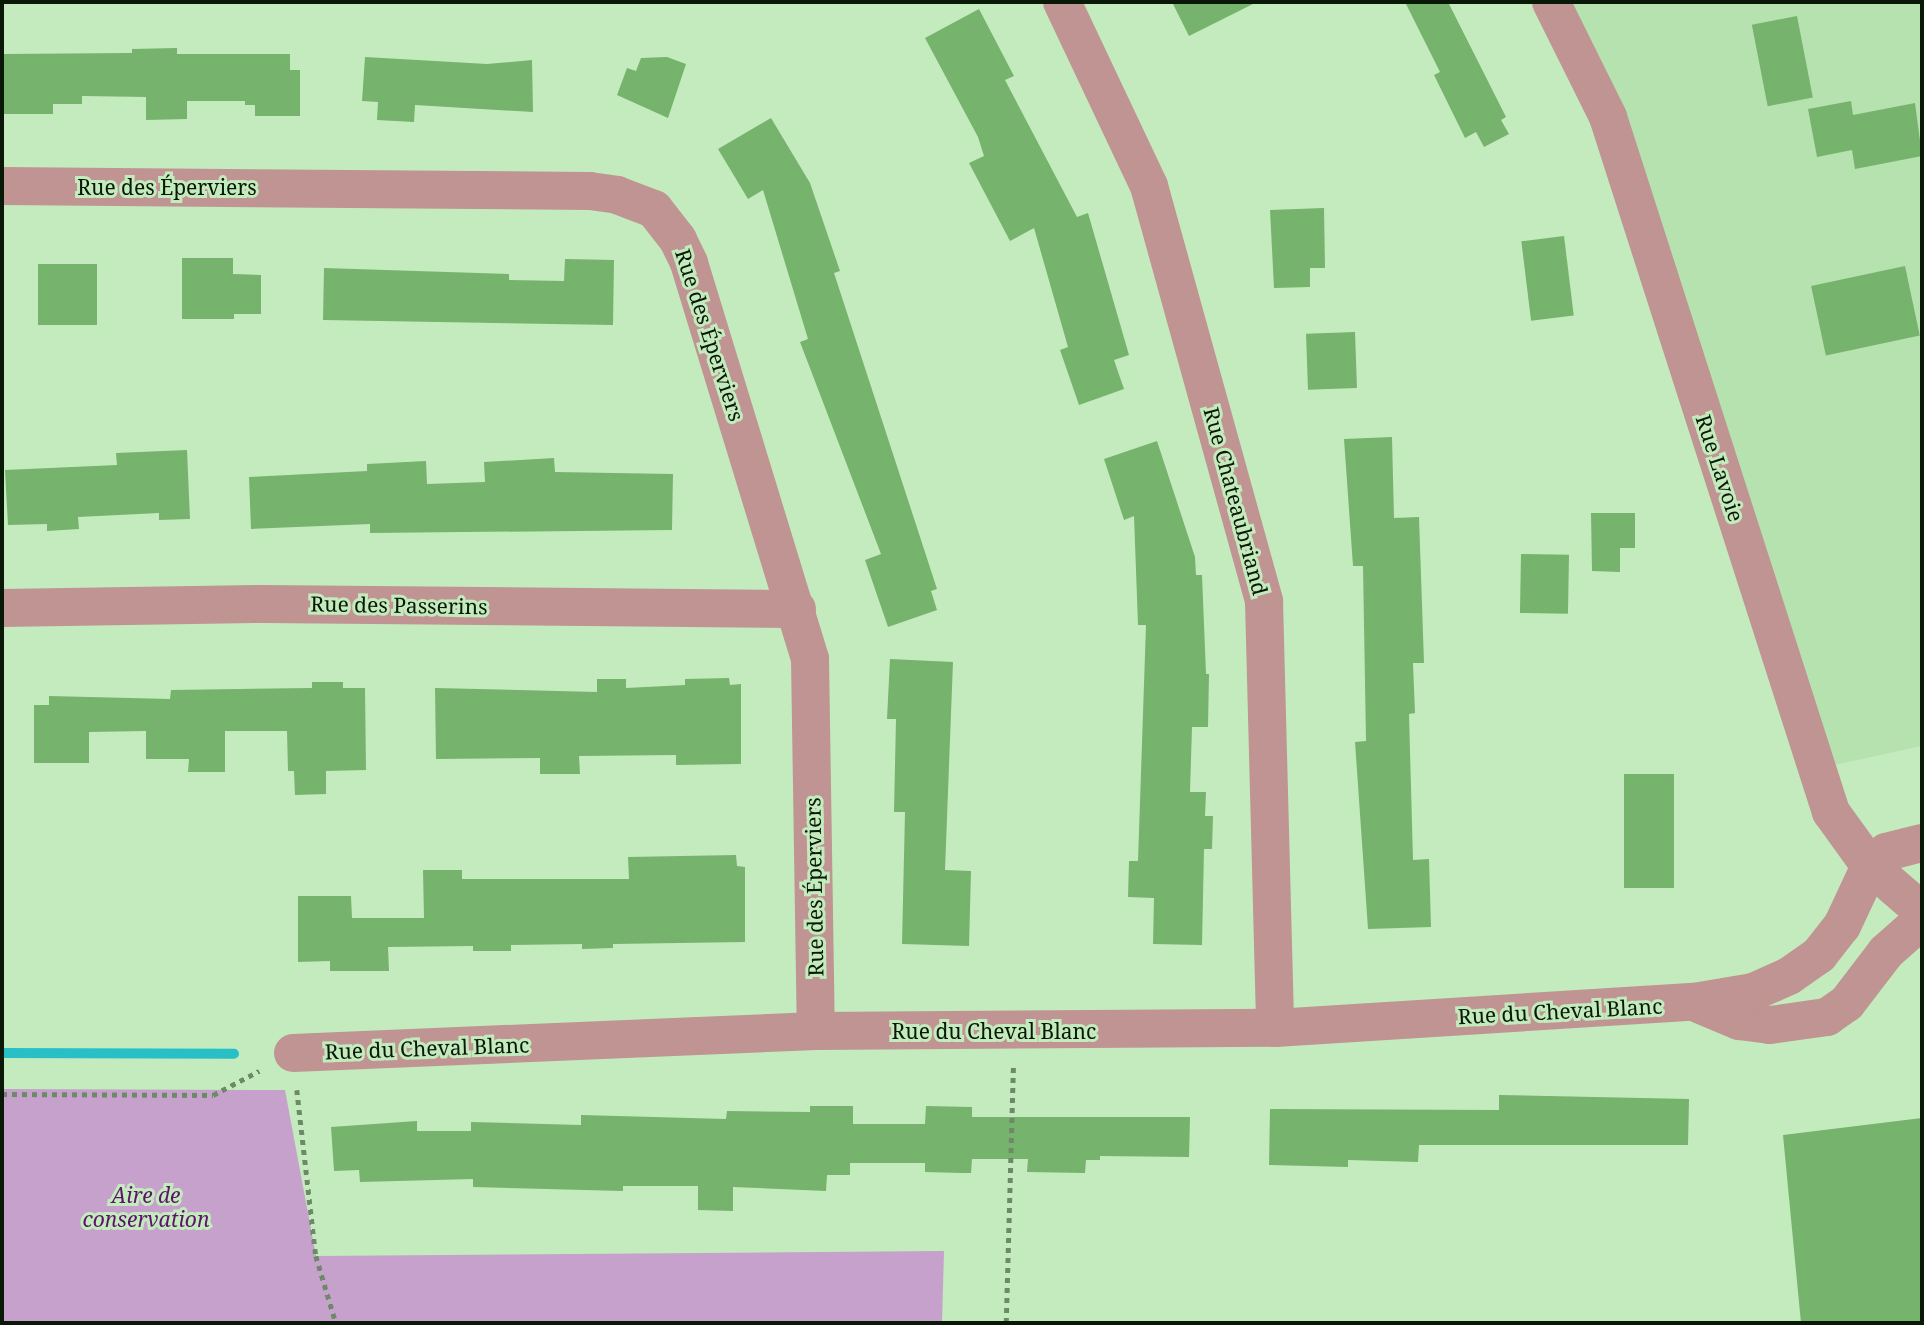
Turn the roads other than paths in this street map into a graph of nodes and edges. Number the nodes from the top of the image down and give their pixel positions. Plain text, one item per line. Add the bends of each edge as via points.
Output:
1 (1062, 2) edge
2 (1551, 2) edge
3 (2, 186) edge
4 (2, 608) edge
5 (797, 609) junction
6 (1922, 843) edge
7 (1870, 866) junction
8 (1922, 911) edge
9 (1922, 920) edge
10 (1694, 1003) junction
11 (1276, 1028) junction
12 (816, 1031) junction
13 (293, 1053) road end

1 - 11 street, Rue Chateaubriand via 1149,186 1264,601
2 - 7 street, Rue Lavoie via 1608,117 1815,769 1831,812
3 - 5 street, Rue des Éperviers via 590,191 654,209 689,263
4 - 5 street, Rue des Passerins via 262,604
5 - 12 street, Rue des Éperviers via 810,659
6 - 7 street via 1886,852
7 - 8 street, Rue Lavoie
7 - 10 street, Rue du Cheval Blanc via 1842,926 1819,955 1789,976 1753,992
9 - 10 street, Rue du Cheval Blanc via 1886,952 1847,1003 1827,1017 1770,1025 1739,1021
10 - 11 street, Rue du Cheval Blanc
11 - 12 street, Rue du Cheval Blanc
12 - 13 street, Rue du Cheval Blanc

